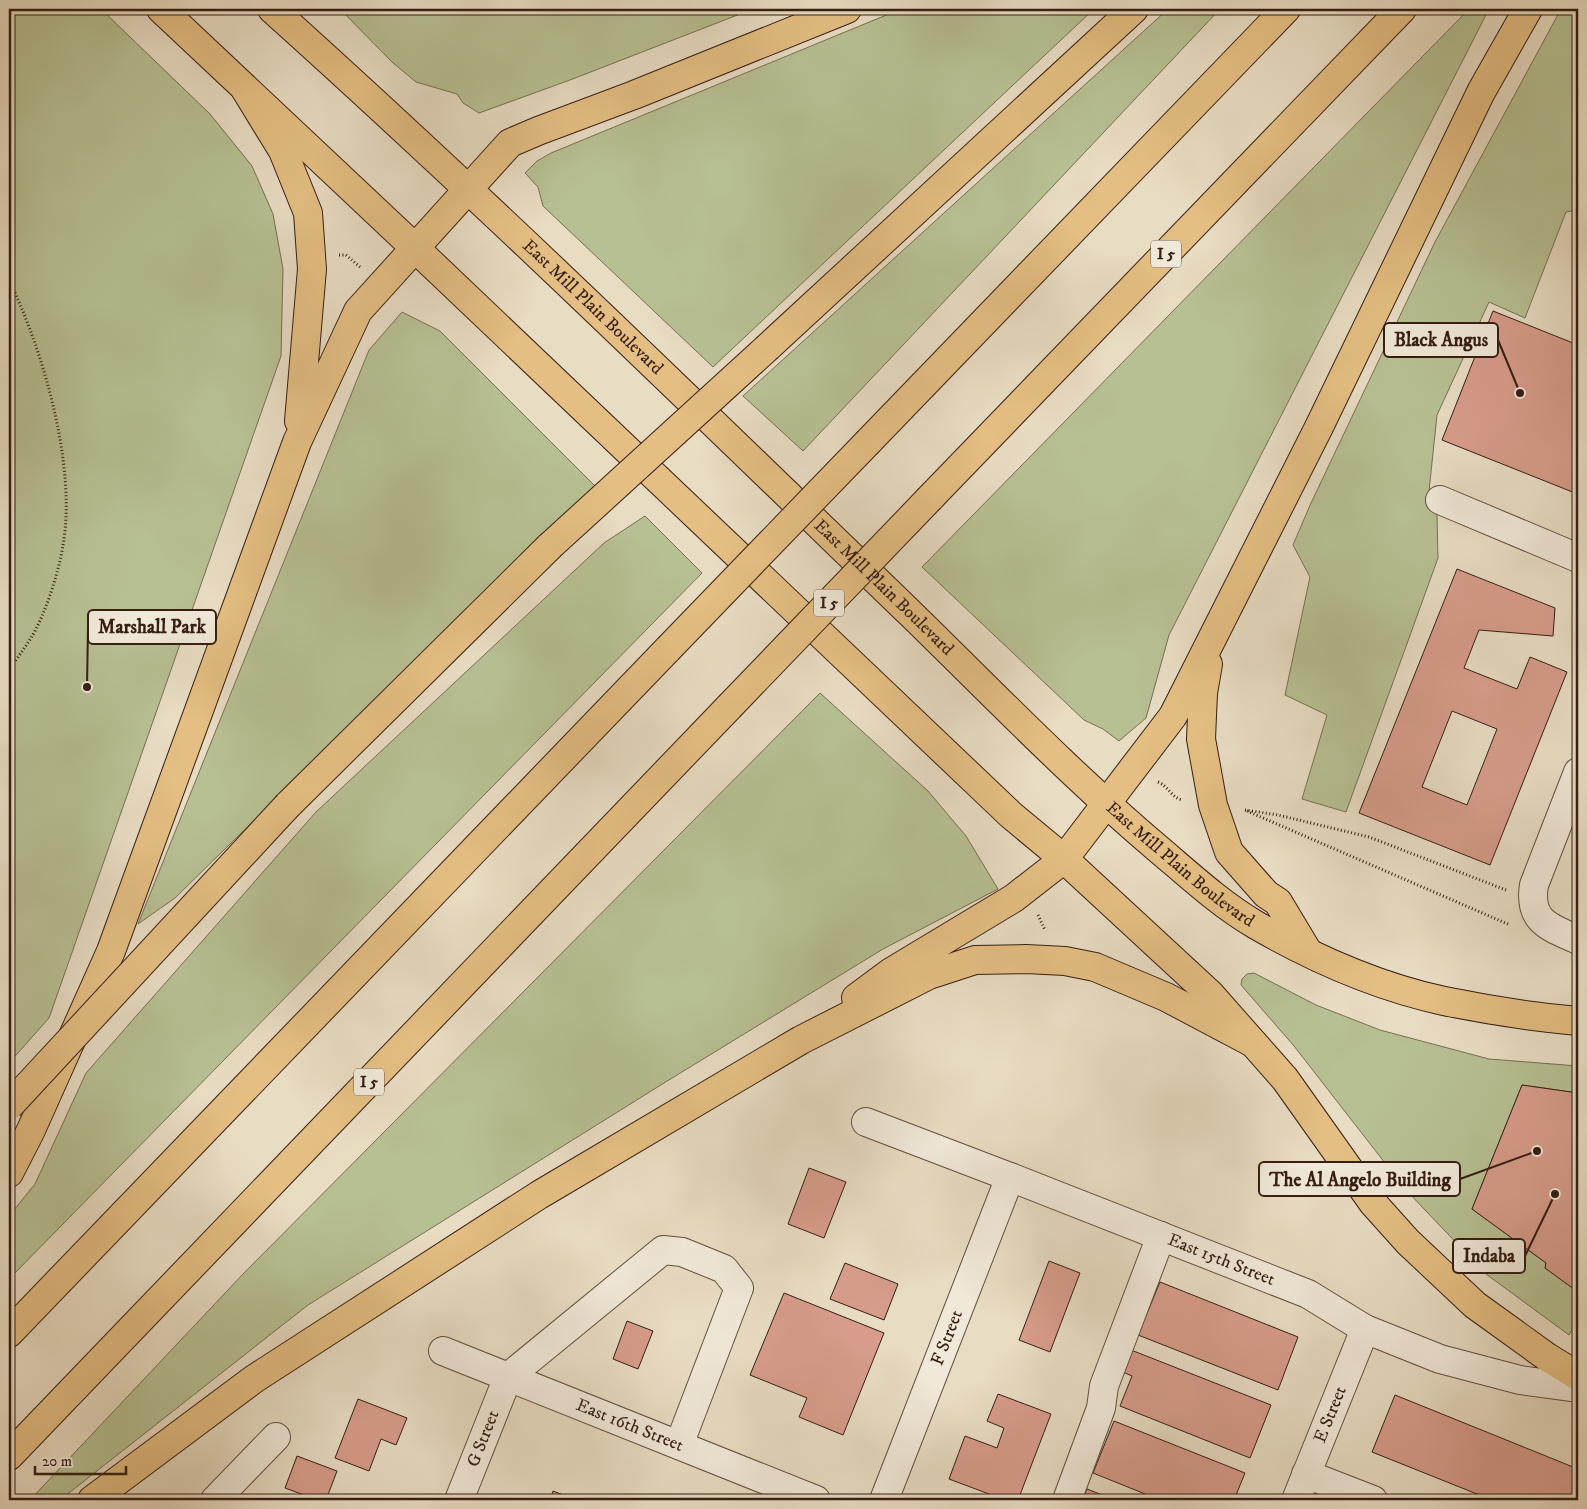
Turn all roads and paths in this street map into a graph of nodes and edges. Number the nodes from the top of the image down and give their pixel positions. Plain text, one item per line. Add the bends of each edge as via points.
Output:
1 (161, 9) edge
2 (272, 9) edge
3 (848, 9) edge
4 (1134, 9) edge
5 (1286, 9) edge
6 (1402, 9) edge
7 (1528, 9) edge
8 (245, 89) junction
9 (467, 188) junction
10 (415, 248) junction
11 (330, 256) dead end
12 (361, 268) dead end
13 (9, 280) edge
14 (297, 442) junction
15 (1440, 500) dead end
16 (1578, 558) edge
17 (1213, 636) junction
18 (9, 670) edge
19 (1578, 772) edge
20 (1164, 784) dead end
21 (1183, 800) dead end
22 (1106, 804) junction
23 (1064, 860) junction
24 (1532, 899) junction
25 (1038, 914) dead end
26 (1547, 926) junction
27 (1048, 938) dead end
28 (1578, 940) edge
29 (1308, 952) junction
30 (1578, 1020) edge
31 (801, 1040) junction
32 (1253, 1043) junction
33 (9, 1106) edge
34 (866, 1122) dead end
35 (9, 1173) edge
36 (1010, 1176) junction
37 (1161, 1236) junction
38 (1365, 1329) junction
39 (9, 1333) edge
40 (443, 1351) dead end
41 (1578, 1376) edge
42 (508, 1377) junction
43 (1578, 1388) edge
44 (276, 1437) dead end
45 (679, 1445) junction
46 (9, 1456) edge
47 (1306, 1474) junction
48 (92, 1500) edge
49 (215, 1500) edge
50 (459, 1500) edge
51 (816, 1500) edge
52 (884, 1500) edge
53 (1067, 1500) edge
54 (1296, 1500) edge
55 (1373, 1500) edge

1 - 8 main road
2 - 9 main road, East Mill Plain Boulevard
3 - 9 main road via 510,143
4 - 33 main road, bridge via 550,546 288,804
5 - 39 main road, bridge
6 - 46 main road, I 5, bridge
7 - 17 main road via 1481,92
8 - 10 main road
8 - 14 main road via 283,151 308,213 312,269
9 - 10 main road
9 - 22 main road, East Mill Plain Boulevard
10 - 14 main road via 358,311
10 - 23 main road via 1011,815
11 - 12 path via 346,255
13 - 18 path via 34,342 50,397 61,450 66,517 63,546 45,608 31,638
14 - 35 main road via 111,951
15 - 16 street
17 - 22 main road via 1174,716
17 - 29 main road via 1203,693 1201,739 1213,805 1229,852 1266,894 1278,902
19 - 24 street via 1534,885
20 - 21 path via 1175,798
22 - 23 main road
22 - 29 main road, East Mill Plain Boulevard via 1209,892 1253,923
23 - 31 main road via 1014,898 890,972
23 - 32 main road via 1210,994
24 - 26 street via 1535,911
24 - 26 path via 1369,837 1242,809 1529,933
25 - 27 path
26 - 28 street
29 - 30 main road, East Mill Plain Boulevard via 1379,981 1442,1000
31 - 32 main road via 930,975 976,960 1026,959 1065,961 1095,967 1166,997
31 - 48 main road via 540,1195 254,1378
32 - 41 main road via 1285,1079 1373,1203 1408,1242 1475,1305
34 - 36 street, East 15th Street
36 - 37 street, East 15th Street
36 - 52 street, F Street
37 - 38 street, East 15th Street via 1308,1294
37 - 53 street via 1104,1386 1101,1408
38 - 43 street, East 15th Street via 1440,1359 1520,1380
38 - 47 street, E Street
40 - 42 street, East 16th Street
42 - 45 street, East 16th Street
42 - 45 street via 663,1250 682,1252 716,1265 724,1269 739,1288
42 - 50 street, G Street
44 - 49 street
45 - 51 street, East 16th Street
47 - 54 street, E Street
47 - 55 street

